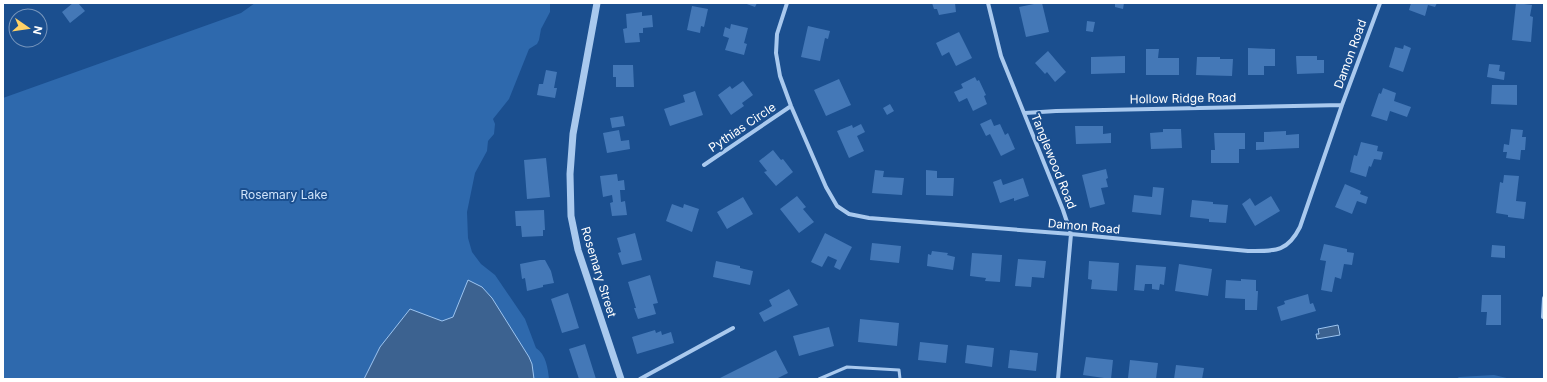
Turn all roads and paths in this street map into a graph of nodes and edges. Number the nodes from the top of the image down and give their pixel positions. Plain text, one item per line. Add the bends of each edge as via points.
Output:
1 (597, 3) edge
2 (787, 3) edge
3 (988, 3) edge
4 (1380, 3) edge
5 (1342, 105) junction
6 (791, 106) junction
7 (1025, 113) junction
8 (704, 165) dead end
9 (1071, 234) junction
10 (1544, 298) edge
11 (1543, 317) dead end
12 (733, 328) dead end
13 (621, 379) edge
14 (640, 379) edge
15 (819, 379) edge
16 (900, 379) edge
17 (1058, 379) edge

1 - 13 street, Rosemary Street via 572,134 571,216 581,258
2 - 6 street, Damon Road via 777,34 776,48 780,76
3 - 7 street, Tanglewood Road via 1001,56
4 - 5 street, Damon Road
5 - 7 street, Hollow Ridge Road
5 - 9 street, Damon Road via 1300,227 1292,240 1281,249 1248,251
6 - 8 street, Pythias Circle
6 - 9 street, Damon Road via 826,187 837,206 849,214 869,218
7 - 9 street, Tanglewood Road
9 - 17 street, Tanglewood Road
10 - 11 street
12 - 14 street
15 - 16 lane via 847,367 899,370

